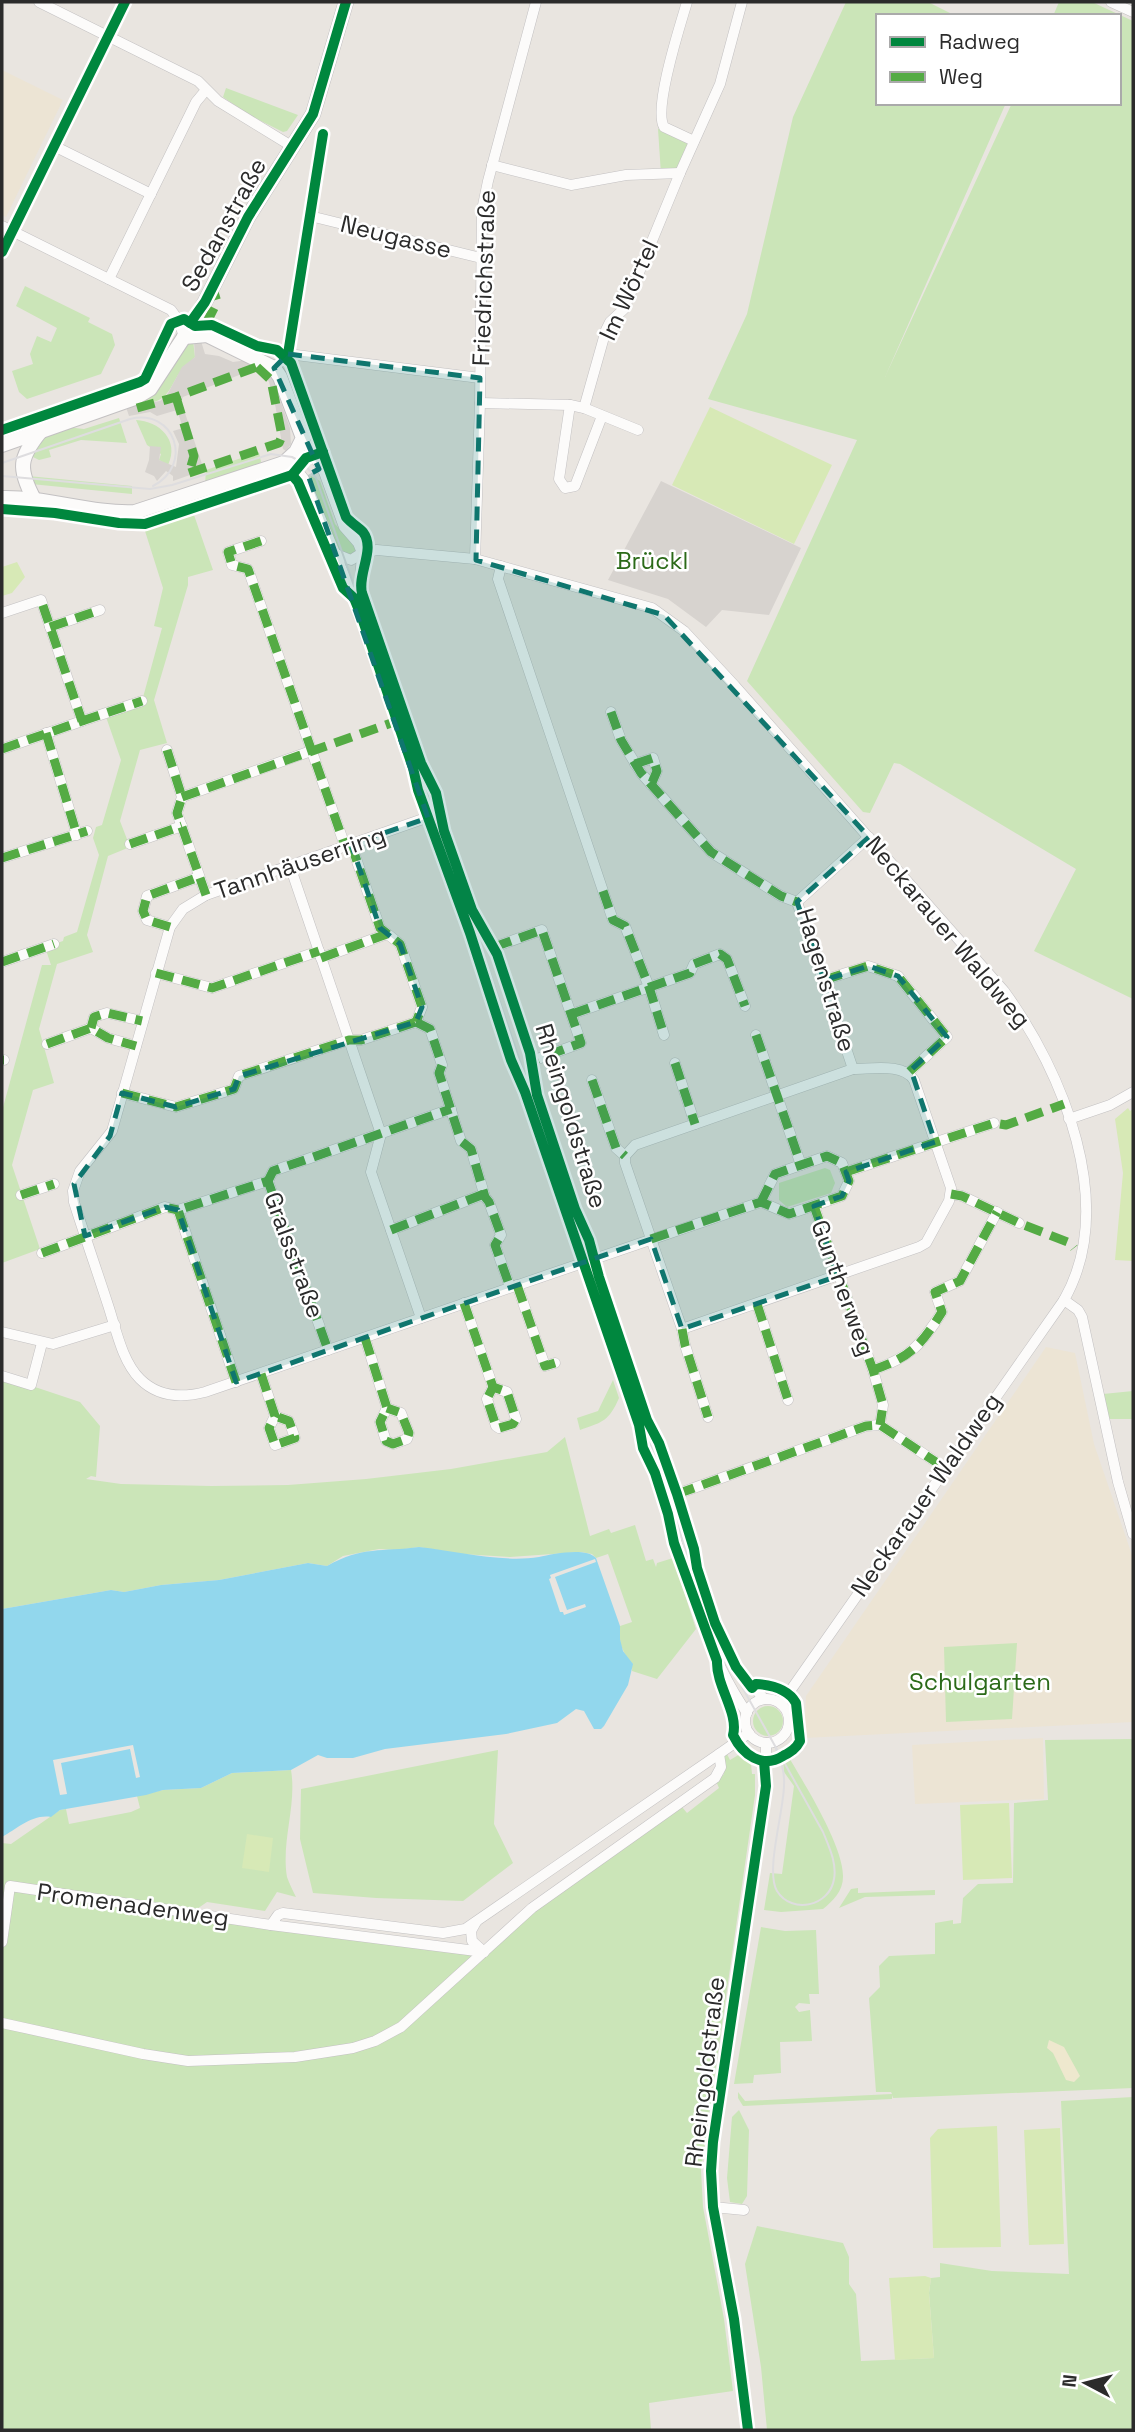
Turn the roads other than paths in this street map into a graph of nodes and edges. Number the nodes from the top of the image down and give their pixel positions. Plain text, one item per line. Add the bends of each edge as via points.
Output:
1 (39, 2) edge
2 (125, 2) edge
3 (346, 2) edge
4 (536, 2) edge
5 (687, 2) edge
6 (742, 2) edge
7 (1111, 2) edge
8 (1133, 12) edge
9 (108, 36) junction
10 (206, 90) junction
11 (694, 141) junction
12 (54, 146) junction
13 (293, 146) junction
14 (492, 165) junction
15 (317, 166) dead end
16 (680, 173) junction
17 (151, 194) junction
18 (310, 216) junction
19 (7, 229) edge
20 (2, 252) edge
21 (481, 258) junction
22 (109, 279) junction
23 (202, 307) junction
24 (207, 335) junction
25 (184, 337) junction
26 (288, 354) junction
27 (274, 368) junction
28 (480, 378) junction
29 (480, 404) junction
30 (570, 405) junction
31 (584, 408) junction
32 (602, 416) junction
33 (41, 430) junction
34 (638, 430) dead end
35 (303, 438) junction
36 (2, 445) edge
37 (284, 463) junction
38 (304, 478) junction
39 (327, 480) junction
40 (2, 498) edge
41 (34, 499) junction
42 (261, 541) dead end
43 (334, 553) junction
44 (362, 553) junction
45 (475, 559) junction
46 (501, 566) junction
47 (100, 610) dead end
48 (2, 613) edge
49 (50, 627) junction
50 (142, 701) dead end
51 (611, 712) dead end
52 (82, 721) junction
53 (46, 733) junction
54 (2, 749) edge
55 (167, 750) dead end
56 (312, 751) junction
57 (635, 764) junction
58 (651, 785) junction
59 (182, 797) junction
60 (440, 813) junction
61 (428, 818) junction
62 (182, 826) junction
63 (869, 837) junction
64 (130, 844) dead end
65 (348, 845) junction
66 (2, 859) edge
67 (290, 866) junction
68 (199, 877) junction
69 (206, 895) junction
70 (797, 902) junction
71 (170, 927) junction
72 (387, 934) junction
73 (54, 944) dead end
74 (494, 947) junction
75 (320, 955) junction
76 (2, 962) edge
77 (156, 973) junction
78 (824, 980) junction
79 (649, 987) junction
80 (745, 1006) dead end
81 (572, 1014) junction
82 (142, 1021) junction
83 (416, 1022) junction
84 (91, 1028) junction
85 (664, 1035) dead end
86 (756, 1035) dead end
87 (349, 1041) junction
88 (47, 1044) dead end
89 (135, 1046) junction
90 (532, 1061) junction
91 (675, 1063) dead end
92 (853, 1069) junction
93 (909, 1072) junction
94 (592, 1080) dead end
95 (1133, 1092) edge
96 (122, 1093) junction
97 (777, 1096) junction
98 (451, 1109) junction
99 (1069, 1119) junction
100 (994, 1123) dead end
101 (695, 1124) junction
102 (380, 1134) junction
103 (935, 1142) junction
104 (625, 1156) junction
105 (801, 1165) junction
106 (846, 1172) junction
107 (268, 1181) junction
108 (54, 1184) dead end
109 (484, 1194) junction
110 (951, 1194) junction
111 (21, 1195) dead end
112 (761, 1202) junction
113 (814, 1206) junction
114 (178, 1210) junction
115 (997, 1212) junction
116 (1018, 1223) dead end
117 (391, 1230) junction
118 (85, 1236) junction
119 (651, 1239) junction
120 (43, 1253) dead end
121 (594, 1259) junction
122 (583, 1262) junction
123 (838, 1276) junction
124 (513, 1286) junction
125 (1064, 1300) junction
126 (464, 1303) junction
127 (757, 1304) junction
128 (421, 1318) junction
129 (115, 1325) junction
130 (682, 1329) junction
131 (2, 1332) edge
132 (365, 1338) junction
133 (42, 1343) junction
134 (328, 1350) junction
135 (555, 1363) dead end
136 (873, 1370) junction
137 (261, 1374) junction
138 (2, 1376) edge
139 (236, 1382) junction
140 (493, 1387) dead end
141 (788, 1400) dead end
142 (387, 1408) dead end
143 (275, 1416) dead end
144 (708, 1417) dead end
145 (880, 1424) junction
146 (945, 1468) junction
147 (677, 1494) junction
148 (1133, 1534) edge
149 (764, 1699) junction
150 (781, 1704) junction
151 (747, 1713) junction
152 (749, 1733) junction
153 (766, 1743) junction
154 (719, 1754) junction
155 (644, 1804) junction
156 (652, 1823) junction
157 (476, 1922) junction
158 (271, 1925) junction
159 (2, 1942) edge
160 (484, 1952) junction
161 (2, 2023) edge
162 (713, 2207) junction
163 (744, 2210) dead end
164 (748, 2430) edge

1 - 9 street
2 - 9 street
3 - 13 street via 315,110
4 - 14 street, Friedrichstraße
5 - 11 street via 660,114 664,127
6 - 11 street, Im Wörtel via 720,84
7 - 8 street
9 - 10 street via 198,81
9 - 12 street
10 - 13 street
10 - 17 street
11 - 16 street, Im Wörtel
12 - 17 street
12 - 19 street
13 - 23 street, Sedanstraße via 248,217
14 - 16 street via 571,185 626,175
14 - 21 street, Friedrichstraße via 482,209
15 - 18 street
16 - 31 street, Im Wörtel via 624,309 606,330
17 - 22 street
18 - 21 street, Neugasse
18 - 26 street
19 - 20 street
19 - 22 street
21 - 28 street, Friedrichstraße
22 - 25 street via 171,310
23 - 24 street
23 - 25 street, Sedanstraße
24 - 25 street
24 - 27 street
25 - 33 street, Sedanstraße via 144,394
26 - 27 street
26 - 28 street
27 - 35 street
28 - 29 street, Friedrichstraße
29 - 30 street
29 - 45 street, Friedrichstraße
30 - 31 street
30 - 32 street via 559,478 565,488 575,486
31 - 32 street
32 - 34 street
33 - 36 street, Sedanstraße
33 - 41 street via 28,447 23,464 23,477
35 - 37 street
35 - 39 street
37 - 38 street
37 - 41 street via 135,512
38 - 39 street via 312,473
38 - 43 street, Rheingoldstraße
39 - 44 street via 344,527
40 - 41 street
42 - 56 street via 228,552 232,565 248,569
43 - 44 street via 351,561
43 - 61 street, Rheingoldstraße via 358,606
44 - 45 street, Neckarauer Waldweg via 393,551
44 - 60 street, Rheingoldstraße via 362,593
45 - 46 street, Neckarauer Waldweg
46 - 63 street, Neckarauer Waldweg via 664,615 684,631
46 - 79 street via 498,579 613,920 625,926
47 - 49 street
48 - 49 street via 41,600
49 - 52 street
50 - 52 street
51 - 57 street
52 - 53 street
53 - 54 street
53 - 66 street via 82,833
55 - 59 street
56 - 59 street
56 - 65 street
57 - 58 street
57 - 58 street via 653,758 657,771
58 - 70 street via 710,852
59 - 62 street via 177,813
60 - 61 street, Tannhäuserring
60 - 74 street, Rheingoldstraße via 472,910
61 - 65 street, Tannhäuserring
61 - 122 street, Rheingoldstraße
62 - 64 street
62 - 68 street
63 - 70 street, Hagenstraße
63 - 99 street, Neckarauer Waldweg via 1004,991 1046,1060
65 - 67 street, Tannhäuserring
65 - 72 street via 380,928
67 - 69 street, Tannhäuserring
67 - 75 street
68 - 69 street
68 - 71 street, Tannhäuserring via 147,895 143,911 148,920
69 - 71 street, Tannhäuserring via 183,909
70 - 78 street, Hagenstraße
71 - 77 street, Tannhäuserring
72 - 75 street
72 - 83 street via 400,944 422,1007
73 - 76 street
74 - 81 street via 542,930
74 - 90 street, Rheingoldstraße
75 - 77 street via 212,988
75 - 87 street
77 - 82 street, Tannhäuserring
78 - 92 street, Hagenstraße
78 - 93 street via 868,966 898,976 947,1037
79 - 80 street via 690,973 694,964 720,954 727,959
79 - 81 street
79 - 85 street
81 - 90 street via 581,1043
82 - 84 street via 107,1013 94,1017
82 - 89 street, Tannhäuserring
83 - 87 street
83 - 98 street via 430,1029
84 - 88 street
84 - 89 street
86 - 97 street
87 - 96 street via 239,1076 234,1088 176,1107
87 - 102 street
89 - 96 street, Tannhäuserring
90 - 121 street, Rheingoldstraße via 537,1095
91 - 101 street
92 - 93 street
92 - 97 street
93 - 103 street
94 - 104 street via 616,1148
95 - 99 street
96 - 118 street, Tannhäuserring via 110,1136 74,1184 73,1198
97 - 101 street
97 - 105 street
98 - 102 street
98 - 109 street via 461,1141 471,1149
99 - 125 street, Neckarauer Waldweg via 1083,1173 1086,1210 1082,1257
100 - 103 street
101 - 104 street via 635,1145
102 - 107 street via 273,1171
102 - 117 street via 371,1172
103 - 106 street
103 - 110 street
104 - 119 street
105 - 106 street via 827,1156 842,1163
105 - 112 street via 775,1174
106 - 113 street via 849,1181 842,1196
107 - 114 street, Gralsstraße
107 - 134 street, Gralsstraße
108 - 111 street
109 - 117 street
109 - 124 street via 500,1235 495,1245
110 - 115 street
110 - 123 street via 926,1242
112 - 113 street via 789,1214
112 - 119 street, Tannhäuserring
113 - 123 street, Guntherweg
114 - 118 street via 165,1207
114 - 139 street
115 - 116 street
115 - 136 street, Guntherweg via 960,1281 935,1292 942,1312 924,1340 899,1361
117 - 128 street
118 - 120 street
118 - 129 street, Tannhäuserring
119 - 121 street, Tannhäuserring
119 - 130 street
121 - 122 street, Tannhäuserring
121 - 147 street, Rheingoldstraße via 647,1420
122 - 124 street, Tannhäuserring
122 - 151 street, Rheingoldstraße via 707,1637
123 - 127 street
123 - 136 street, Guntherweg
124 - 126 street, Tannhäuserring
124 - 135 street via 545,1366
125 - 146 street, Neckarauer Waldweg
125 - 148 street via 1082,1317
126 - 128 street, Tannhäuserring
126 - 140 street
127 - 130 street
127 - 141 street
128 - 132 street, Tannhäuserring
129 - 133 street via 60,1344
129 - 139 street, Tannhäuserring via 133,1371 163,1393 187,1396
130 - 144 street
131 - 133 street
132 - 134 street, Tannhäuserring
132 - 142 street
133 - 138 street via 31,1384
134 - 137 street, Tannhäuserring
136 - 145 street, Guntherweg via 883,1405
137 - 139 street, Tannhäuserring
137 - 143 street
145 - 146 street
145 - 147 street
146 - 150 street, Neckarauer Waldweg
147 - 149 street, Rheingoldstraße via 715,1623 736,1667
149 - 150 street
149 - 151 street
150 - 153 street via 788,1712 788,1728 780,1740
151 - 152 street, Rheingoldstraße
152 - 153 street
152 - 154 street
153 - 162 street, Rheingoldstraße via 766,1786 713,2142
154 - 155 street, Promenadenweg
154 - 156 street via 721,1767 715,1778
155 - 156 street
155 - 157 street, Promenadenweg
156 - 160 street via 532,1908
157 - 158 street, Promenadenweg via 443,1933 284,1913
157 - 160 street via 471,1937
158 - 159 street, Promenadenweg via 10,1886
158 - 160 street, Promenadenweg
160 - 161 street via 401,2027 364,2044 314,2054 188,2061
162 - 163 street
162 - 164 street, Rheingoldstraße

